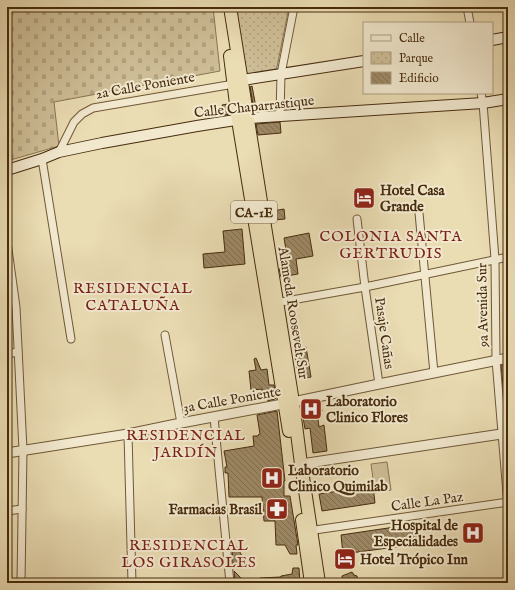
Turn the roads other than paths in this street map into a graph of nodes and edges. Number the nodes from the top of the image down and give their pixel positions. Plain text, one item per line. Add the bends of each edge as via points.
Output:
1 (223, 7) edge
2 (230, 7) edge
3 (294, 7) edge
4 (467, 7) edge
5 (470, 22) edge
6 (508, 37) edge
7 (493, 40) edge
8 (363, 61) edge
9 (281, 74) junction
10 (237, 82) junction
11 (482, 98) edge
12 (508, 99) edge
13 (280, 116) junction
14 (243, 119) junction
15 (60, 152) junction
16 (42, 159) junction
17 (7, 170) edge
18 (419, 213) dead end
19 (357, 219) dead end
20 (7, 247) edge
21 (508, 257) edge
22 (495, 259) junction
23 (425, 275) junction
24 (365, 287) junction
25 (272, 304) junction
26 (165, 335) dead end
27 (71, 338) dead end
28 (18, 352) junction
29 (7, 354) edge
30 (508, 358) edge
31 (496, 360) junction
32 (434, 373) junction
33 (379, 384) junction
34 (289, 403) junction
35 (214, 417) junction
36 (180, 423) junction
37 (128, 434) junction
38 (505, 434) edge
39 (23, 450) junction
40 (7, 453) edge
41 (301, 464) junction
42 (508, 502) edge
43 (508, 506) edge
44 (22, 509) junction
45 (7, 511) edge
46 (308, 532) junction
47 (21, 583) edge
48 (132, 583) edge
49 (230, 583) edge
50 (311, 583) edge
51 (319, 583) edge

1 - 10 highway, CA-1E
2 - 10 highway, CA-1E
3 - 9 street
4 - 5 street
6 - 7 main road
8 - 9 main road, 2a Calle Poniente
9 - 10 main road, 2a Calle Poniente
9 - 13 street
10 - 14 highway, CA-1E
10 - 15 street, 2a Calle Poniente via 93,108 74,122
11 - 12 main road, Calle Chaparrastique
11 - 13 main road, Calle Chaparrastique
11 - 22 street, 9a Avenida Sur
13 - 14 main road, Calle Chaparrastique
14 - 15 main road, Calle Chaparrastique
14 - 25 highway, Alameda Roosevelt Sur / CA-1E
15 - 16 main road, Calle Chaparrastique
16 - 17 main road, Calle Chaparrastique
16 - 27 street
18 - 23 street
19 - 24 street, Pasaje Cañas
20 - 28 street via 16,307
21 - 22 street
22 - 23 street
22 - 31 street, 9a Avenida Sur
23 - 24 street
23 - 32 street
24 - 25 street
24 - 33 street, Pasaje Cañas
25 - 34 highway, Alameda Roosevelt Sur / CA-1E
26 - 36 street
28 - 29 street
28 - 39 street
30 - 31 street, 3a Calle Poniente
31 - 32 street, 3a Calle Poniente
31 - 38 street, 9a Avenida Sur
32 - 33 street, 3a Calle Poniente
33 - 34 street, 3a Calle Poniente
34 - 35 street, 3a Calle Poniente
34 - 41 highway, Alameda Roosevelt Sur / CA-1E
34 - 46 highway, Alameda Roosevelt Sur / CA-1E
35 - 36 street, 3a Calle Poniente
35 - 49 street
36 - 37 street, 3a Calle Poniente
37 - 39 street, 3a Calle Poniente
37 - 48 street
38 - 41 street
38 - 42 street, 9a Avenida Sur
39 - 40 street, 3a Calle Poniente
39 - 44 street
41 - 46 highway, Alameda Roosevelt Sur / CA-1E
42 - 43 street, 9a Avenida Sur
42 - 46 street, Calle La Paz
44 - 45 street
44 - 47 street
46 - 50 highway, Alameda Roosevelt Sur / CA-1E
46 - 51 highway, Alameda Roosevelt Sur / CA-1E

